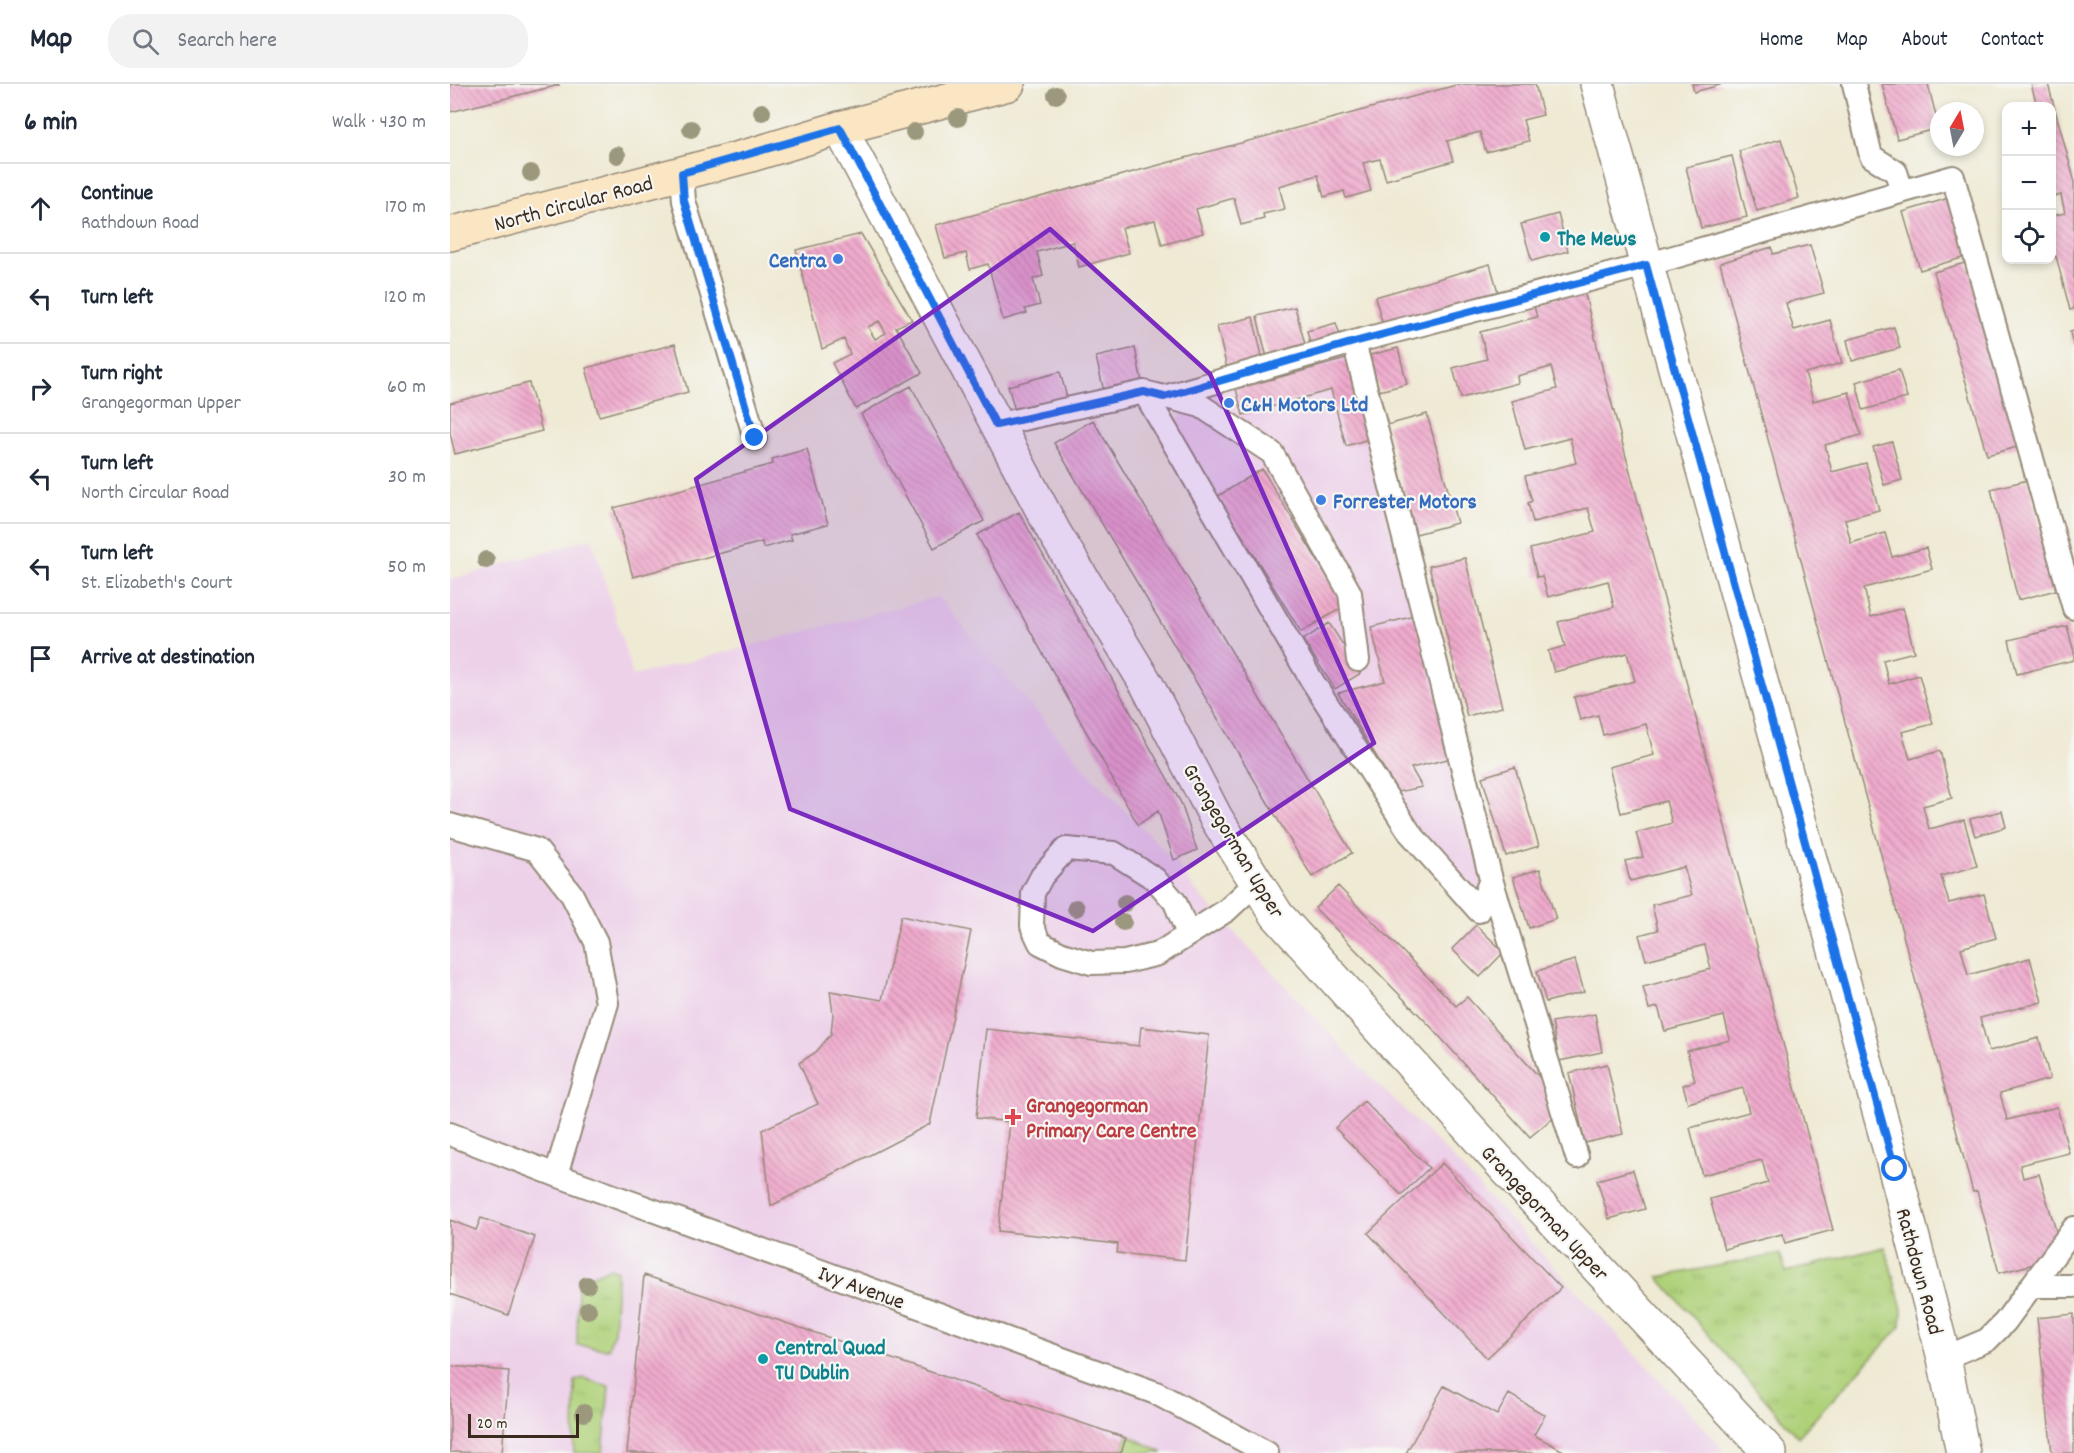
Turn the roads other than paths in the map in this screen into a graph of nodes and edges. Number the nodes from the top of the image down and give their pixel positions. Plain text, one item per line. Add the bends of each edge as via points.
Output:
1 (1008, 84) edge
2 (1597, 84) edge
3 (1854, 84) edge
4 (840, 128) junction
5 (682, 173) junction
6 (1902, 191) junction
7 (450, 234) edge
8 (1646, 265) junction
9 (1354, 342) junction
10 (1154, 394) junction
11 (996, 425) junction
12 (755, 438) dead end
13 (2074, 608) edge
14 (1358, 660) dead end
15 (450, 825) edge
16 (1491, 879) junction
17 (1257, 882) junction
18 (1188, 934) junction
19 (450, 1134) edge
20 (1577, 1156) dead end
21 (556, 1175) junction
22 (2074, 1228) edge
23 (2074, 1260) edge
24 (2050, 1261) junction
25 (2033, 1286) junction
26 (2074, 1286) edge
27 (1944, 1358) junction
28 (1267, 1453) edge
29 (1770, 1453) edge
30 (1963, 1453) edge

1 - 4 main road, North Circular Road
2 - 8 street, Rathdown Road
3 - 6 lane via 1871,156 1896,172
4 - 5 main road, North Circular Road
4 - 11 street, Grangegorman Upper
5 - 7 main road, North Circular Road
5 - 12 lane via 684,201
6 - 8 lane
6 - 13 lane via 1953,177
8 - 9 lane
8 - 27 street, Rathdown Road
9 - 10 lane
9 - 16 lane
10 - 11 lane
10 - 14 lane via 1201,406 1272,453 1350,593
10 - 16 lane via 1311,679 1410,833 1479,911
11 - 17 street, Grangegorman Upper via 1054,532 1148,685 1216,818
15 - 21 lane via 537,850 571,893 596,942 607,1003
16 - 20 lane
17 - 18 lane via 1227,910
17 - 29 street, Grangegorman Upper via 1277,915
18 - 18 lane via 1158,954 1125,962 1091,963 1040,943 1032,926 1033,893 1066,849 1114,853 1155,879 1175,902
19 - 21 lane, Ivy Avenue
21 - 28 lane, Ivy Avenue via 1156,1393
22 - 24 lane
23 - 24 lane
24 - 25 lane
25 - 26 lane
25 - 27 lane via 1987,1340
27 - 30 street, Rathdown Road

